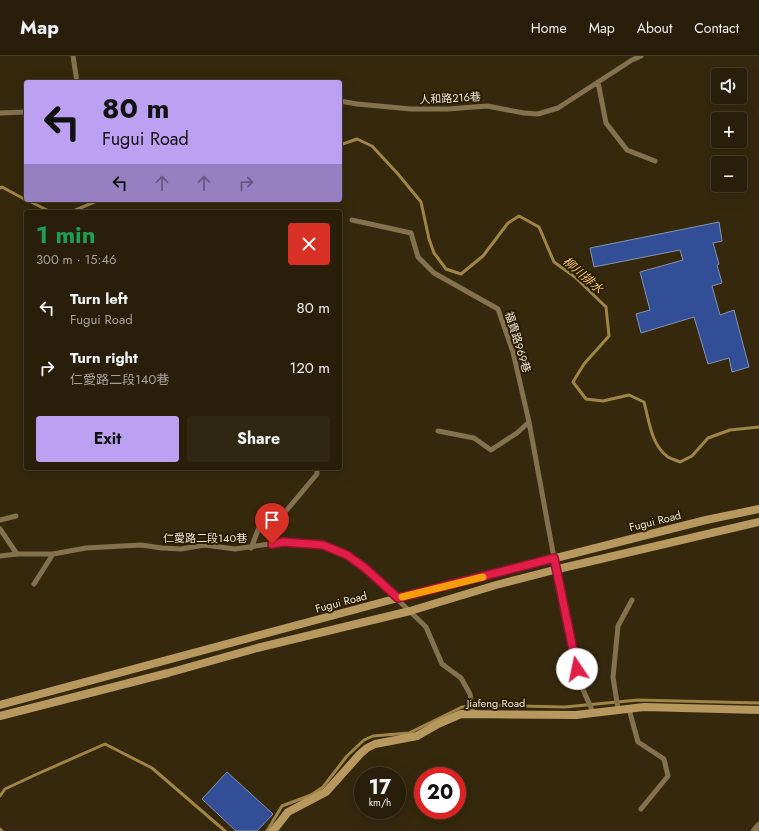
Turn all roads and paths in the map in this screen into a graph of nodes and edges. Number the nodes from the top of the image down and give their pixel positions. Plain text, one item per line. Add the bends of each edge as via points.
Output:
1 (73, 56) edge
2 (641, 56) edge
3 (78, 80) edge
4 (598, 82) junction
5 (342, 101) edge
6 (24, 112) edge
7 (0, 114) edge
8 (655, 161) dead end
9 (352, 220) dead end
10 (529, 422) junction
11 (438, 431) dead end
12 (317, 470) edge
13 (759, 509) edge
14 (16, 516) dead end
15 (0, 520) edge
16 (759, 522) edge
17 (0, 529) edge
18 (251, 548) junction
19 (17, 554) junction
20 (53, 554) junction
21 (0, 556) edge
22 (554, 558) junction
23 (558, 569) junction
24 (34, 584) dead end
25 (398, 598) junction
26 (632, 600) dead end
27 (410, 611) junction
28 (0, 705) edge
29 (618, 709) junction
30 (629, 709) junction
31 (759, 710) edge
32 (592, 712) junction
33 (473, 713) junction
34 (0, 716) edge
35 (641, 809) dead end
36 (759, 826) edge
37 (273, 831) edge
38 (755, 831) edge

1 - 3 lane
2 - 4 lane, 人和路216巷
4 - 5 lane, 人和路216巷 via 558,108 538,114 487,106 411,109
4 - 8 lane via 606,123 627,150
6 - 7 lane
9 - 10 lane, 福貴路969巷 via 411,233 418,257 434,274 498,309 513,352
10 - 11 lane via 491,450 474,438
10 - 22 lane, 福貴路969巷
12 - 18 lane via 317,474 286,511 260,525
13 - 22 street, Fugui Road
14 - 15 lane
16 - 23 street
17 - 19 lane
18 - 20 lane, 仁愛路二段140巷 via 235,550 205,545 174,549 141,545 86,548
18 - 25 lane, 仁愛路二段140巷 via 283,542 323,545 347,555
19 - 20 lane, 仁愛路二段140巷
19 - 21 lane, 仁愛路二段140巷
20 - 24 lane
22 - 23 lane, 福貴路969巷
22 - 25 street, Fugui Road
23 - 27 street
23 - 32 lane, 福貴路969巷 via 580,683
25 - 27 lane, 仁愛路二段140巷
25 - 28 street, Fugui Road
26 - 29 lane via 618,626 613,677
27 - 33 lane, 仁愛路二段140巷 via 426,627 442,664 461,678 470,694
27 - 34 street via 257,648
29 - 30 street, Jiafeng Road
29 - 32 street, Jiafeng Road
30 - 31 street, Jiafeng Road via 644,707
30 - 35 lane via 638,742 664,759 668,776
32 - 33 street, Jiafeng Road via 576,715
33 - 37 street, Jiafeng Road via 453,717 417,736 375,744 367,748 326,792 288,812
36 - 38 street

